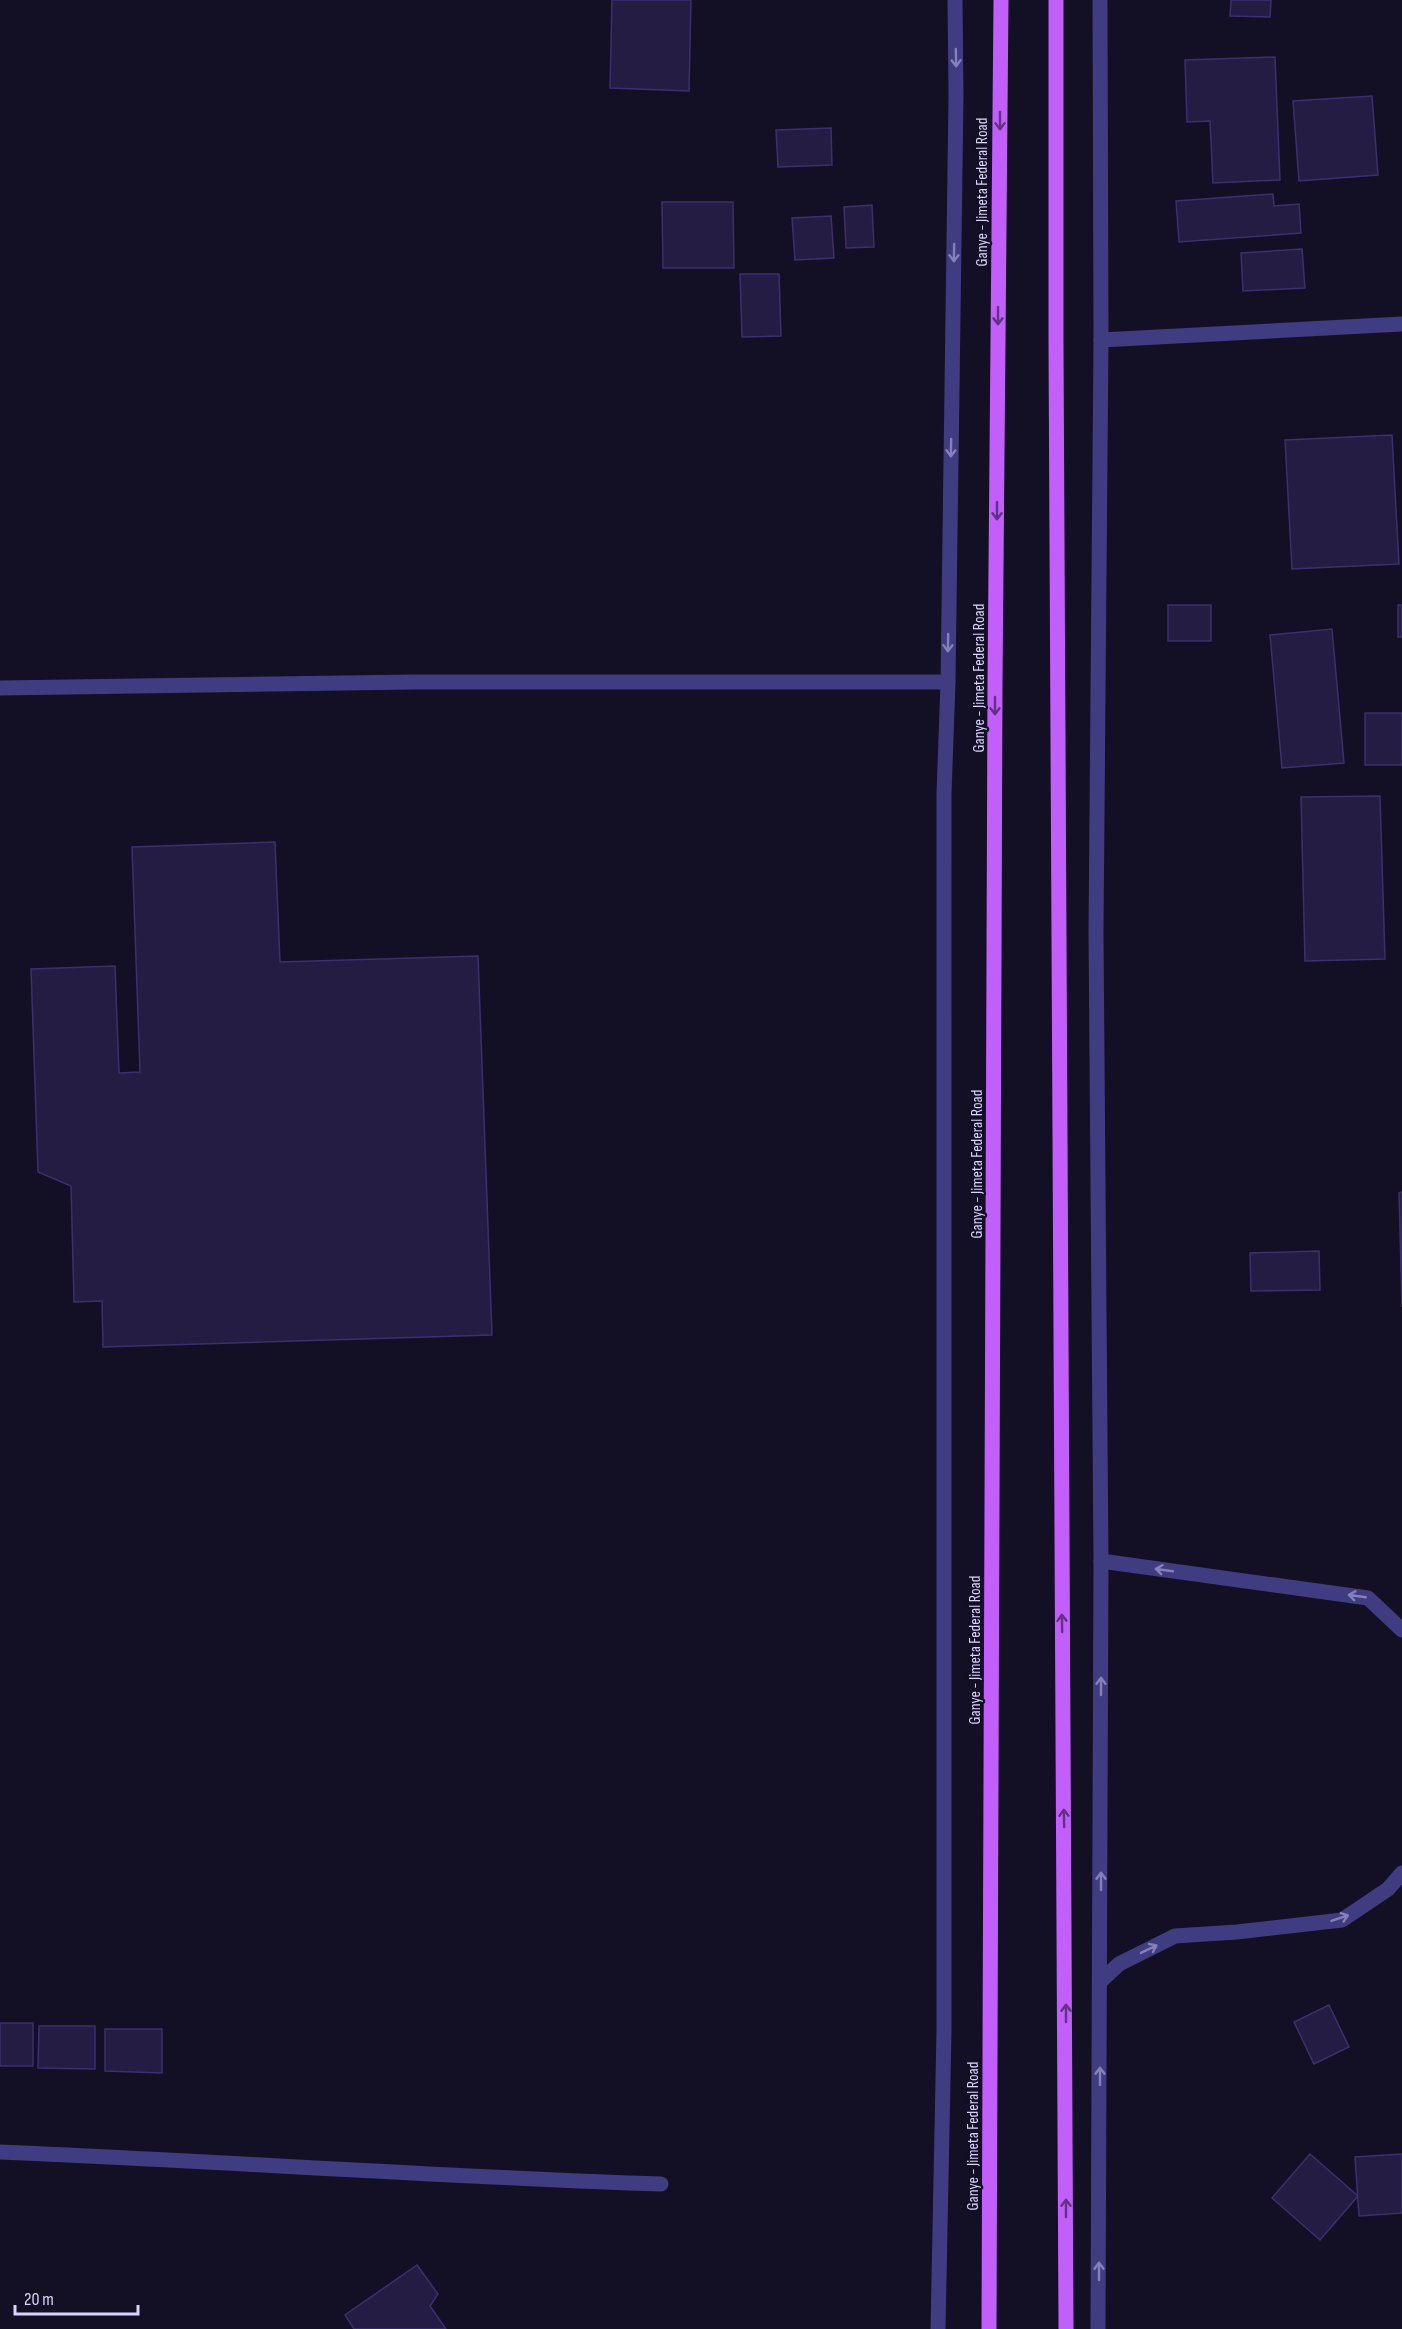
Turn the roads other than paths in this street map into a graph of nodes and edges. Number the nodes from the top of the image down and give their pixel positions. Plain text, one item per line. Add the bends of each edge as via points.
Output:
1 (955, 0) edge
2 (1001, 0) edge
3 (1056, 0) edge
4 (1100, 0) edge
5 (1402, 324) edge
6 (1101, 340) junction
7 (948, 682) junction
8 (0, 688) edge
9 (1101, 1561) junction
10 (1402, 1630) edge
11 (1402, 1873) edge
12 (1101, 1981) junction
13 (0, 2152) edge
14 (661, 2184) dead end
15 (938, 2329) edge
16 (989, 2329) edge
17 (1066, 2329) edge
18 (1098, 2329) edge

1 -> 7 street
2 -> 16 main road, Ganye - Jimeta Federal Road
17 -> 3 main road
4 - 6 street
5 - 6 street
6 - 9 street via 1096,932
7 - 8 street via 414,682
7 - 15 street via 944,794 944,2030
10 -> 9 street via 1368,1598
12 -> 9 street
12 -> 11 street via 1119,1964 1175,1936 1342,1920 1388,1889
18 -> 12 street
13 - 14 street

